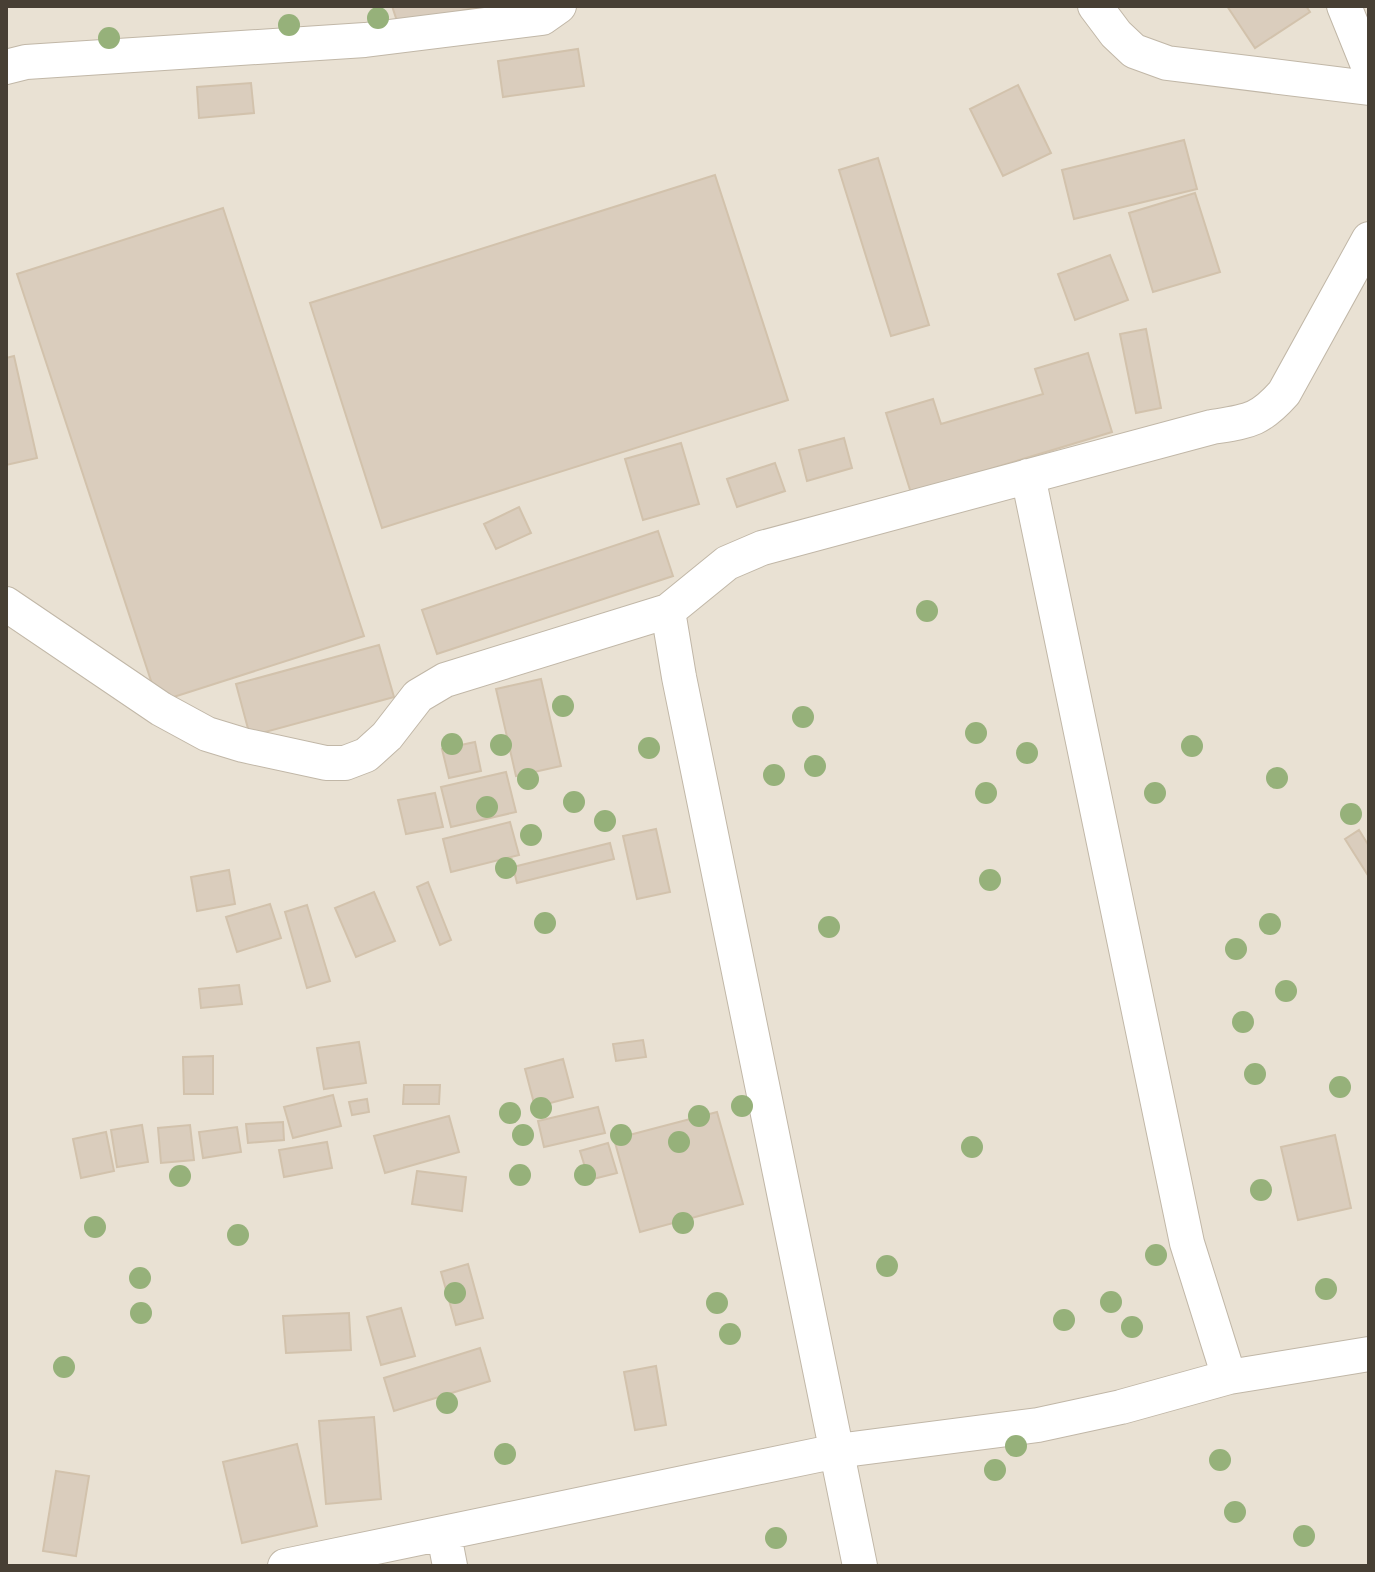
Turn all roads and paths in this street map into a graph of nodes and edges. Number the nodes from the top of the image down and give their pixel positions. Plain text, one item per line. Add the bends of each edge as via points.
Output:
1 (559, 6) edge
2 (1095, 6) edge
3 (1344, 6) edge
4 (6, 67) edge
5 (1369, 68) edge
6 (1369, 88) edge
7 (1369, 239) edge
8 (1028, 476) junction
9 (6, 604) edge
10 (668, 611) junction
11 (1369, 1354) edge
12 (1229, 1377) junction
13 (837, 1451) junction
14 (447, 1550) edge
15 (285, 1566) edge
16 (860, 1566) edge

1 - 4 street via 542,18 365,40
2 - 6 street via 1134,51 1167,63
3 - 5 street
7 - 8 street via 1284,393 1266,413
8 - 10 street via 762,548 727,563
8 - 12 street via 1187,1243
9 - 10 street via 207,734 326,763 366,755 418,696 445,680
10 - 13 street
11 - 12 street
12 - 13 street via 1038,1425
13 - 14 street
13 - 16 street
14 - 15 street

